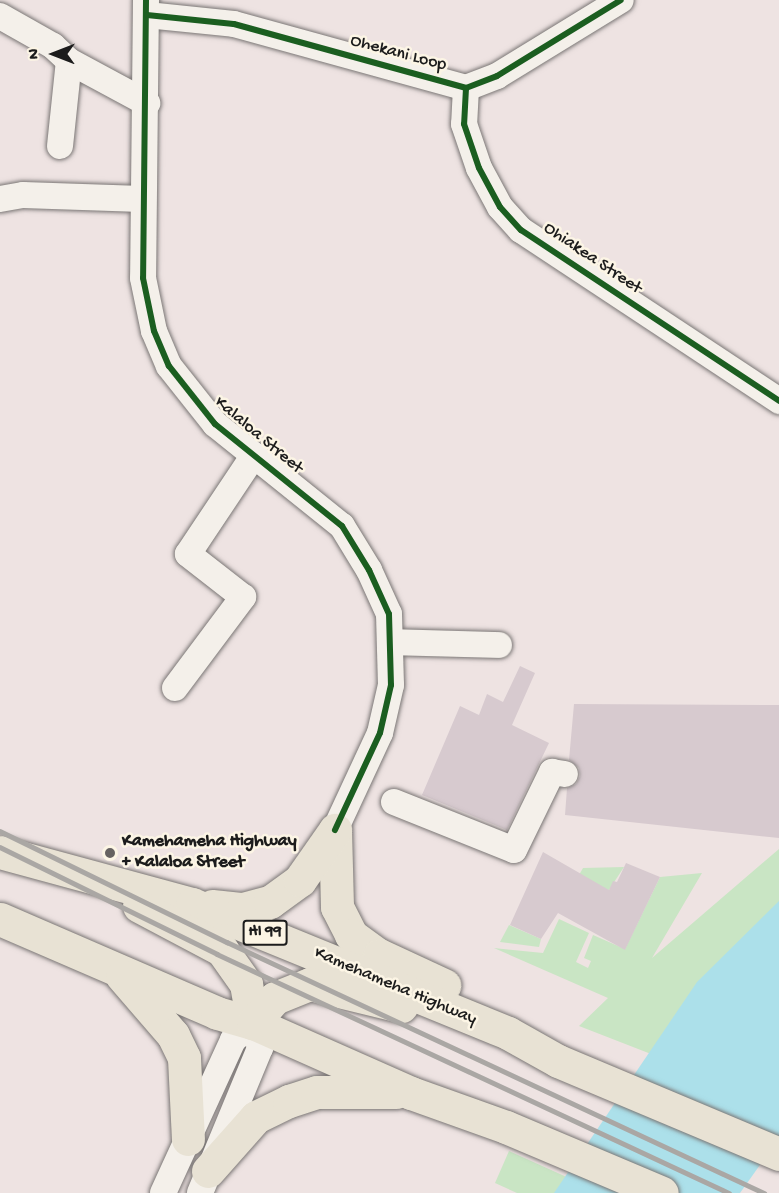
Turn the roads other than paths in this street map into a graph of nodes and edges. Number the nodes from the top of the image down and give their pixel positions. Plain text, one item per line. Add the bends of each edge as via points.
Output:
1 (621, 0) edge
2 (146, 7) edge
3 (0, 16) edge
4 (69, 61) junction
5 (466, 88) junction
6 (147, 103) junction
7 (60, 146) dead end
8 (0, 199) edge
9 (142, 199) junction
10 (779, 401) edge
11 (254, 454) junction
12 (391, 642) junction
13 (499, 645) dead end
14 (175, 688) dead end
15 (565, 774) dead end
16 (394, 802) dead end
17 (335, 830) junction
18 (0, 852) edge
19 (70, 872) junction
20 (192, 904) junction
21 (0, 919) edge
22 (117, 970) junction
23 (454, 1012) junction
24 (252, 1023) junction
25 (508, 1033) junction
26 (411, 1093) junction
27 (188, 1139) junction
28 (779, 1154) edge
29 (204, 1182) edge
30 (163, 1193) edge
31 (662, 1193) edge

1 - 5 street, Ohekani Loop via 497,76
2 - 5 street, Ohekani Loop via 234,24
2 - 6 street, Kalaloa Street
3 - 4 street via 53,46
4 - 6 street
4 - 7 street
5 - 10 street, Ohiakea Street via 464,124 479,168 500,207 521,230
6 - 9 street, Kalaloa Street
8 - 9 street via 22,195
9 - 11 street, Kalaloa Street via 143,278 154,331 169,366 215,424
11 - 12 street, Kalaloa Street via 342,526 369,570 389,614
11 - 14 street via 188,554 243,597
12 - 13 street
12 - 17 street, Kalaloa Street via 391,685 380,733
15 - 16 street via 552,772 514,850
17 - 20 main road via 300,880 270,902 243,909
17 - 25 main road via 337,907 351,935 379,955 453,989
18 - 19 main road, Kamehameha Highway / HI 99
19 - 20 main road, Kamehameha Highway / HI 99
19 - 24 main road via 222,950 246,984
20 - 23 main road, Kamehameha Highway / HI 99
21 - 22 main road
22 - 24 main road via 217,1013
22 - 27 main road via 173,1035 184,1058
23 - 24 main road via 383,1004 310,984 275,998
23 - 25 main road, Kamehameha Highway / HI 99
24 - 26 main road
24 - 27 street via 233,1040
24 - 29 street via 260,1048
25 - 28 main road, Kamehameha Highway / HI 99 via 558,1061
26 - 29 main road via 317,1092 289,1101 256,1117
26 - 31 main road via 506,1127
27 - 30 street

